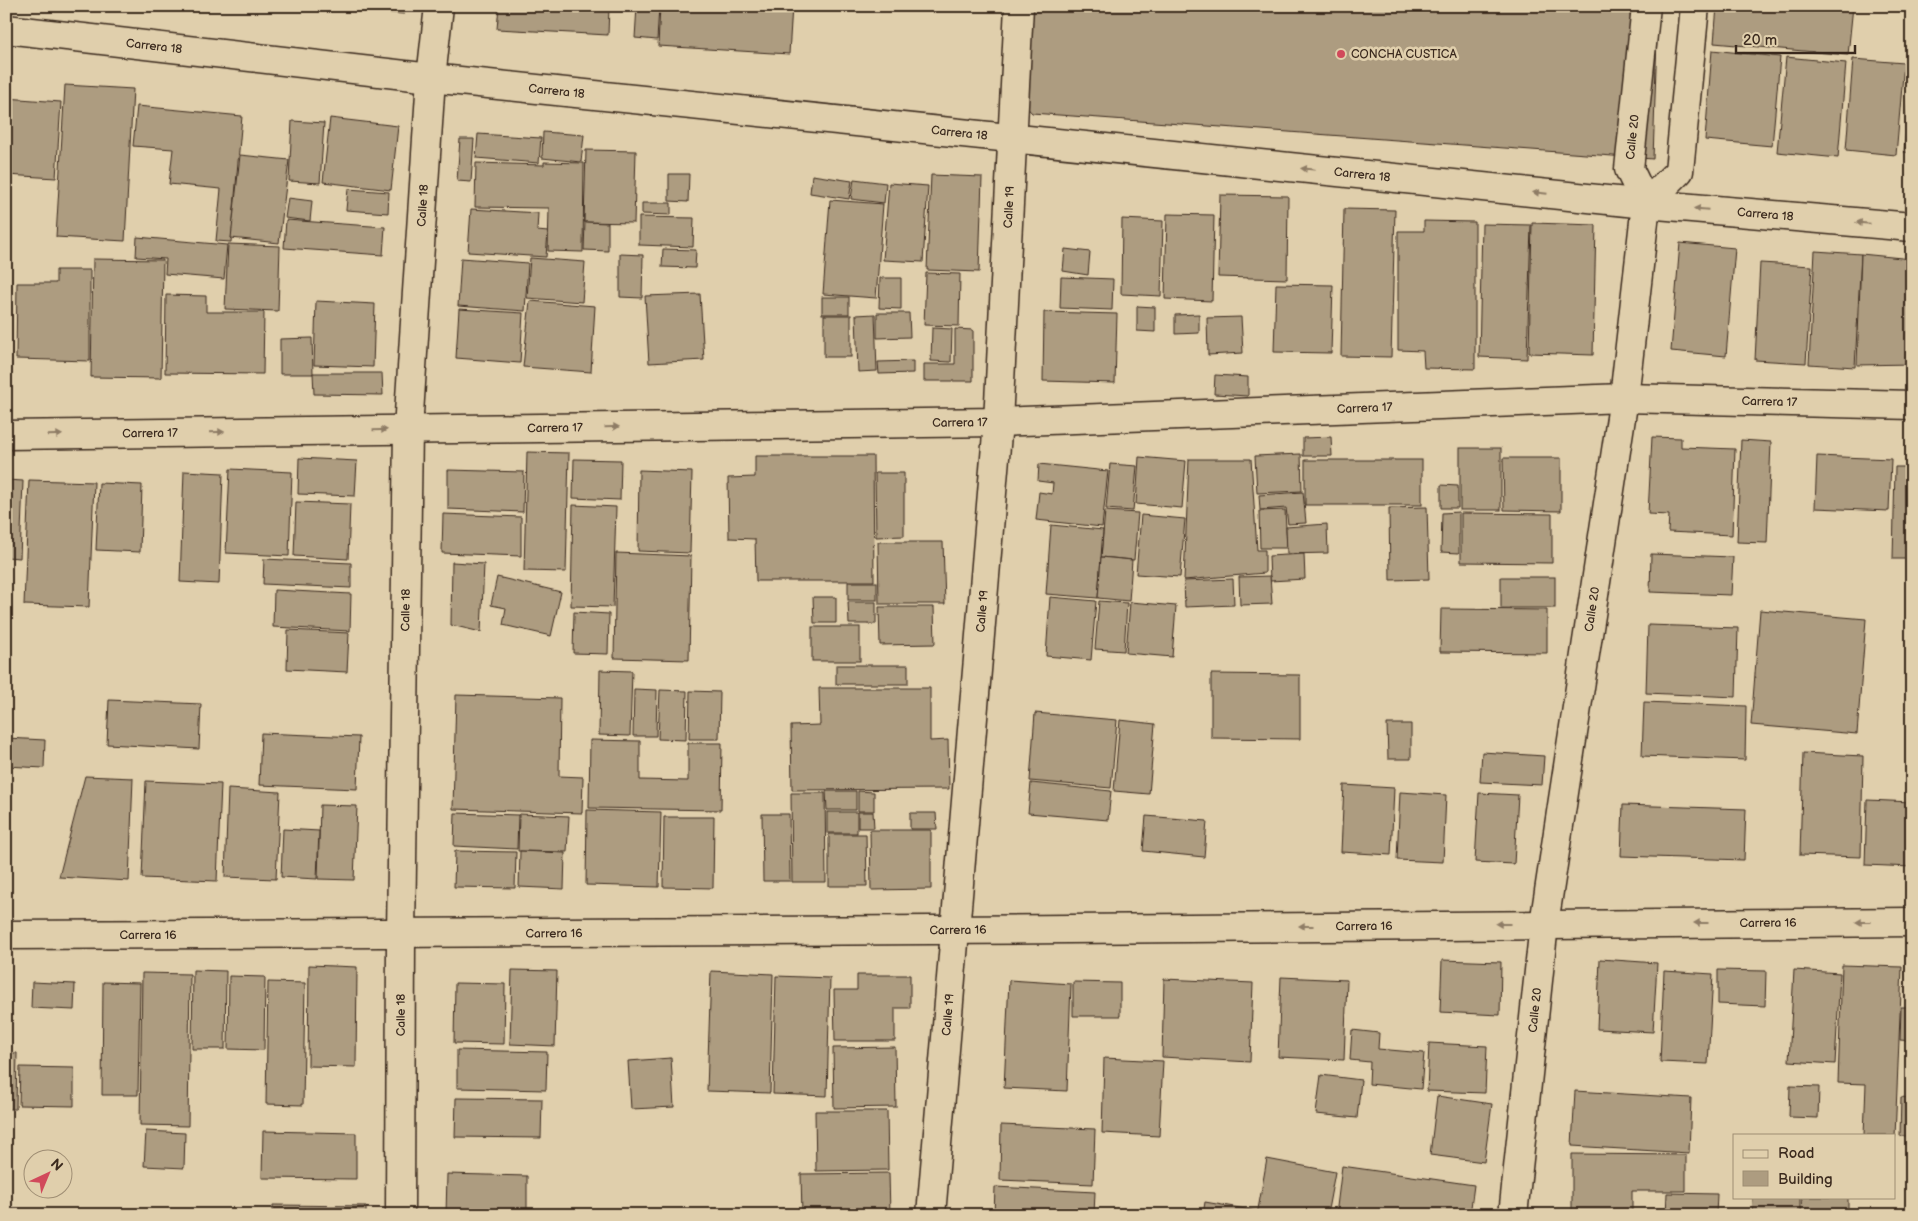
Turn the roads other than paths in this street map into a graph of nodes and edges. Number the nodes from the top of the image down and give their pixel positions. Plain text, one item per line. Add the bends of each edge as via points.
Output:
1 (439, 6) edge
2 (1019, 6) edge
3 (1646, 6) edge
4 (1695, 6) edge
5 (6, 29) edge
6 (431, 78) junction
7 (1011, 138) junction
8 (1646, 204) junction
9 (1912, 227) edge
10 (1624, 398) junction
11 (1912, 405) edge
12 (998, 422) junction
13 (408, 430) junction
14 (6, 435) edge
15 (1912, 922) edge
16 (1544, 924) junction
17 (955, 928) junction
18 (6, 935) edge
19 (401, 935) junction
20 (400, 1215) edge
21 (932, 1215) edge
22 (1513, 1215) edge

1 - 6 street, Calle 18
2 - 7 street, Calle 19
3 - 8 street, Calle 20 via 1629,169
4 - 8 street via 1679,171
5 - 6 street, Carrera 18
6 - 7 street, Carrera 18
6 - 13 street, Calle 18
8 -> 7 street, Carrera 18
7 - 12 street, Calle 19
9 -> 8 street, Carrera 18
8 - 10 street, Calle 20
10 - 11 street, Carrera 17
10 - 12 street, Carrera 17
10 - 16 street, Calle 20
13 -> 12 street, Carrera 17
12 - 17 street, Calle 19
14 -> 13 street, Carrera 17
13 - 19 street, Calle 18
15 -> 16 street, Carrera 16
16 -> 17 street, Carrera 16
16 - 22 street, Calle 20
17 - 19 street, Carrera 16
17 - 21 street, Calle 19
18 - 19 street, Carrera 16
19 - 20 street, Calle 18

